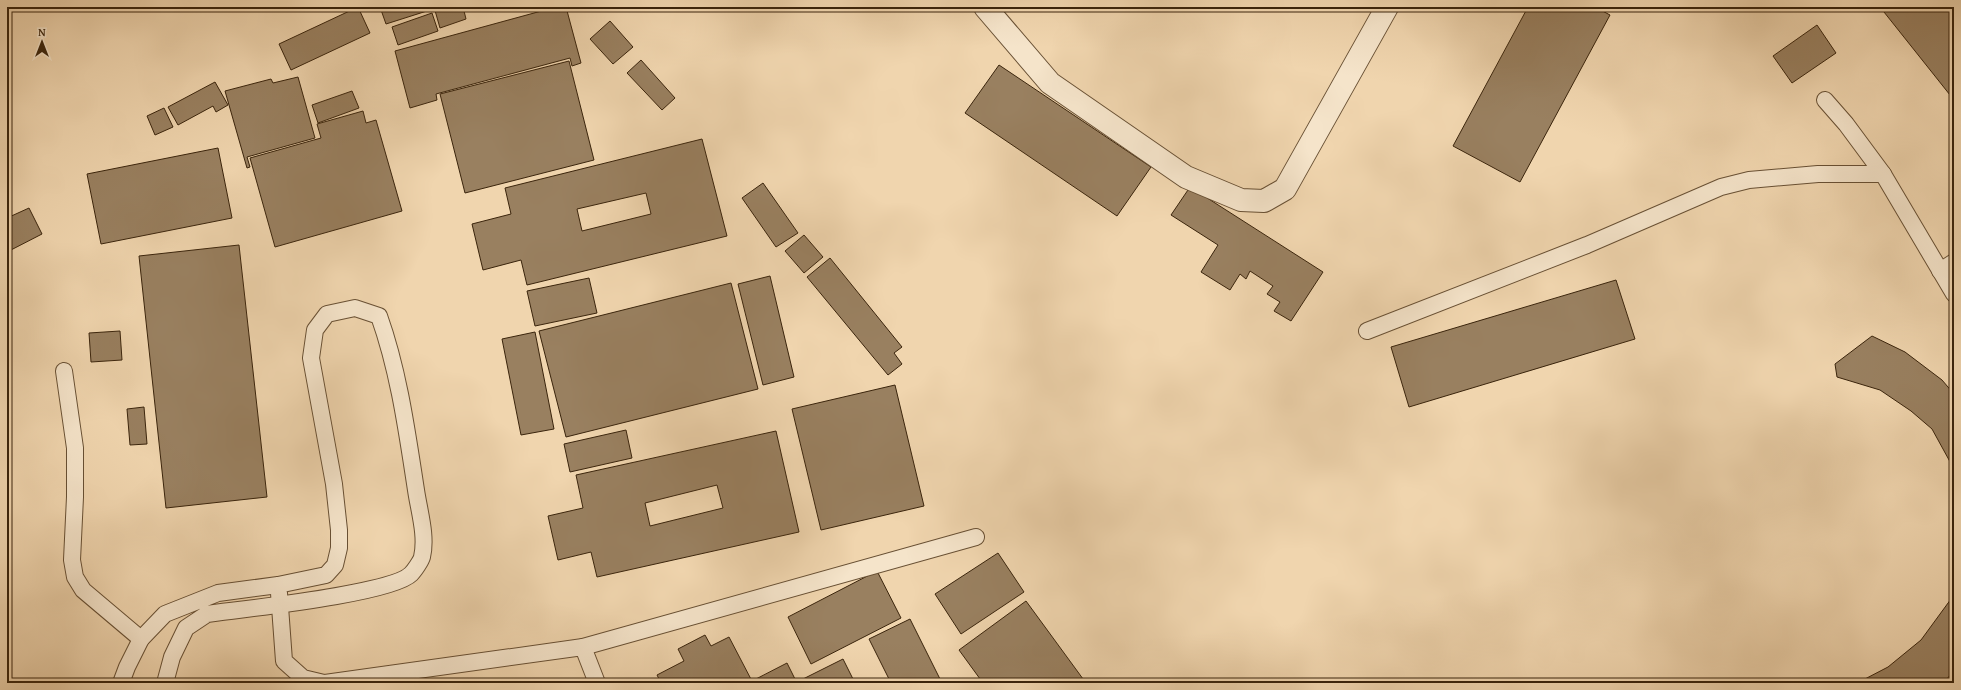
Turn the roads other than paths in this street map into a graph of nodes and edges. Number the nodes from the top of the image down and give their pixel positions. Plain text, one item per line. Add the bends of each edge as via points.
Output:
1 (985, 7) edge
2 (1387, 7) edge
3 (1825, 100) dead end
4 (1883, 174) junction
5 (1954, 262) edge
6 (1940, 271) junction
7 (1954, 294) edge
8 (1368, 331) dead end
9 (64, 371) dead end
10 (976, 537) dead end
11 (278, 585) junction
12 (281, 603) junction
13 (141, 639) junction
14 (583, 647) junction
15 (297, 681) edge
16 (121, 683) edge
17 (165, 683) edge
18 (325, 683) edge
19 (597, 683) edge

1 - 2 street via 1050,83 1186,176 1241,200 1264,201 1285,189
3 - 4 lane
4 - 6 lane
4 - 8 lane via 1818,174 1749,180 1721,187 1587,245
5 - 6 lane
6 - 7 lane
9 - 13 lane via 75,448 72,560 75,577 83,590
10 - 14 lane
11 - 12 lane
11 - 12 lane via 326,575 335,565 339,548 339,530 334,484 311,358 315,330 327,314 355,308 379,316 390,348 423,535 422,558 410,575 390,584 364,591
11 - 13 lane via 218,593 165,614
12 - 15 lane via 284,661
12 - 17 lane via 207,614 186,628 172,657
13 - 16 lane
14 - 18 lane
14 - 19 lane
15 - 18 lane

